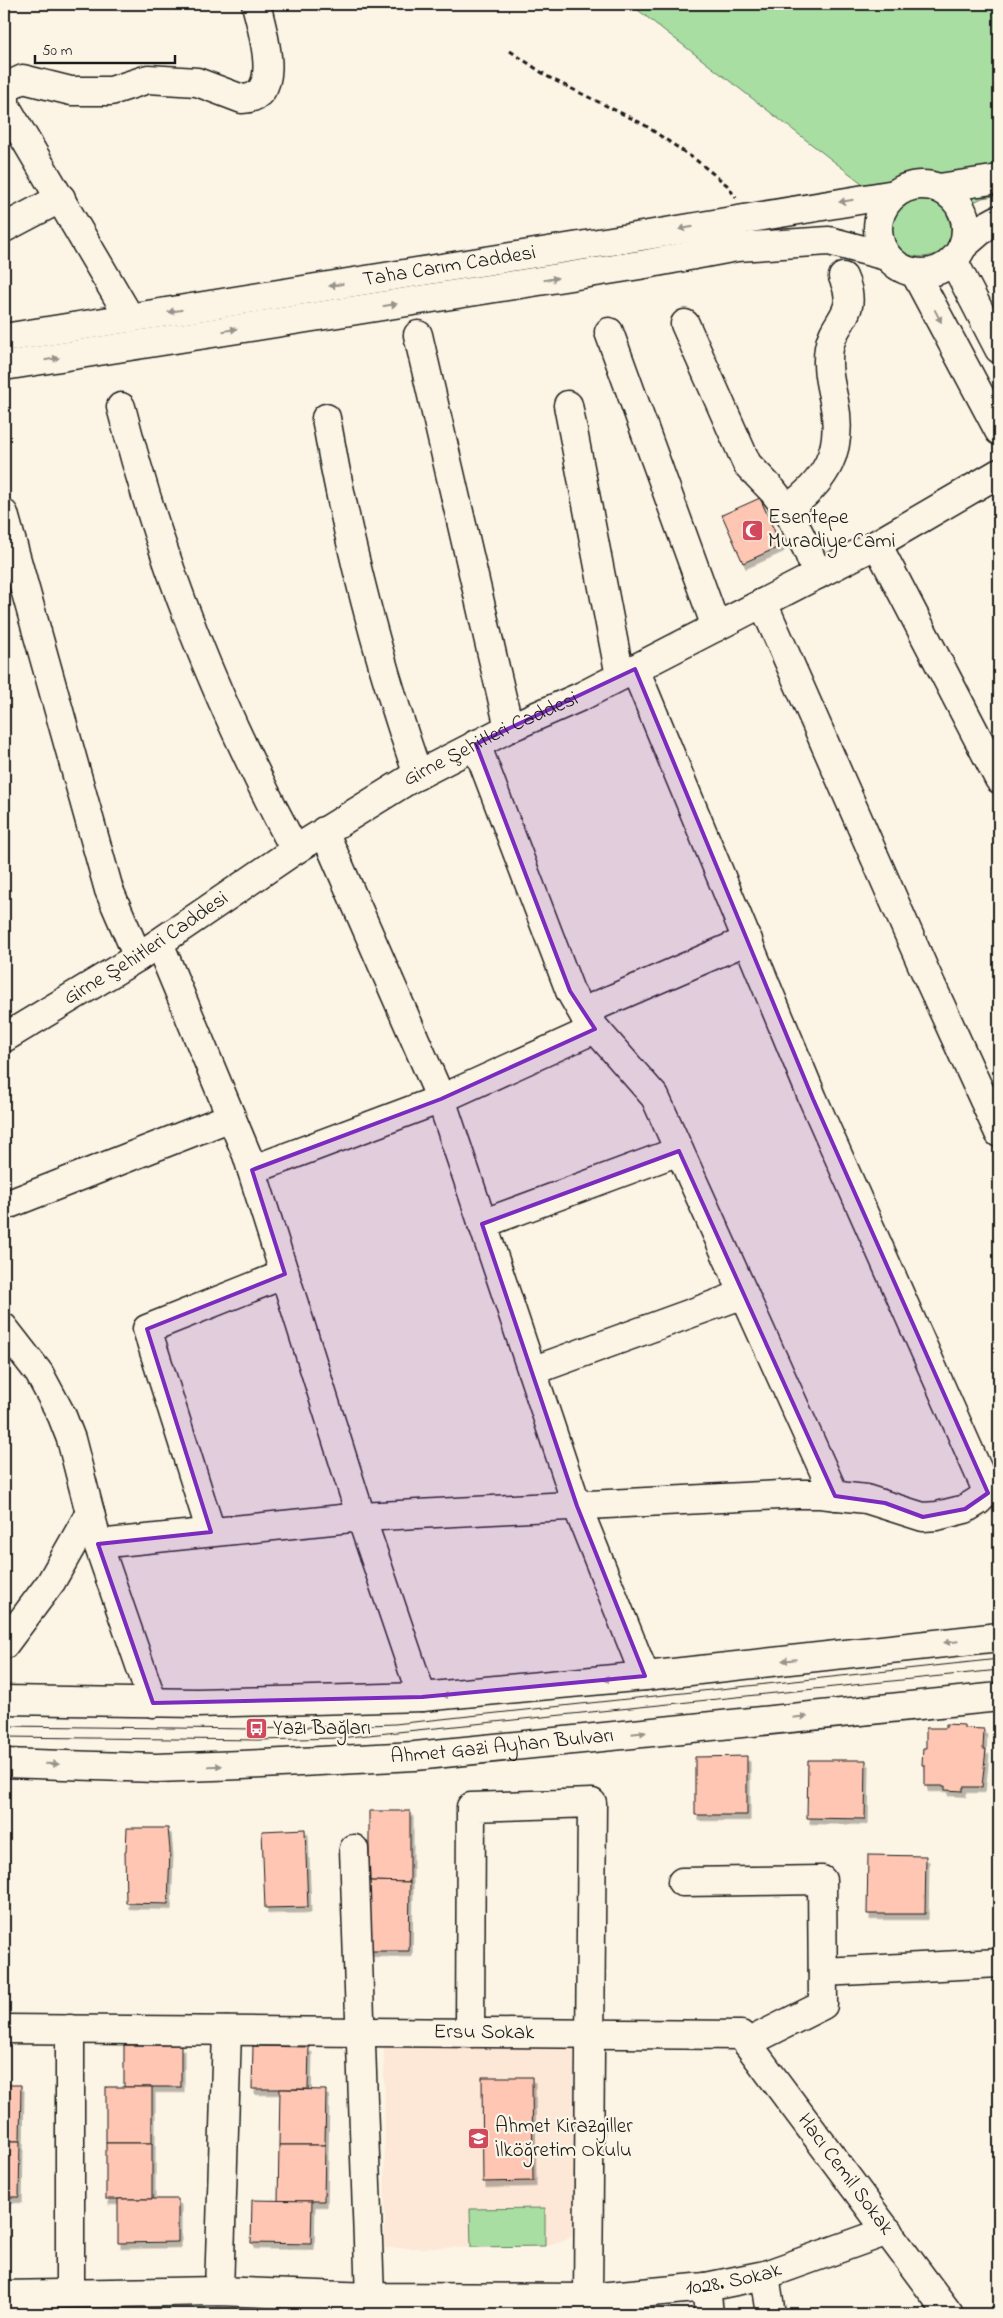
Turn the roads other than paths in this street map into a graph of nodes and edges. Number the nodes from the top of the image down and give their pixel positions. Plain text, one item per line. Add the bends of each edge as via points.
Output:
1 (256, 4) edge
2 (999, 179) edge
3 (939, 188) junction
4 (895, 194) junction
5 (61, 198) junction
6 (999, 219) edge
7 (4, 228) edge
8 (958, 253) junction
9 (886, 256) junction
10 (915, 273) junction
11 (843, 277) dead end
12 (130, 318) junction
13 (685, 324) dead end
14 (609, 332) dead end
15 (418, 335) dead end
16 (4, 338) edge
17 (999, 349) edge
18 (4, 366) edge
19 (568, 405) dead end
20 (121, 406) dead end
21 (326, 418) dead end
22 (999, 431) edge
23 (999, 473) edge
24 (787, 510) junction
25 (4, 514) edge
26 (877, 544) junction
27 (816, 576) junction
28 (763, 603) junction
29 (716, 627) junction
30 (627, 672) junction
31 (509, 728) junction
32 (476, 744) junction
33 (418, 775) junction
34 (999, 779) edge
35 (324, 830) junction
36 (295, 850) junction
37 (748, 940) junction
38 (149, 950) junction
39 (590, 1023) junction
40 (4, 1038) edge
41 (441, 1099) junction
42 (232, 1117) junction
43 (999, 1133) edge
44 (679, 1151) junction
45 (252, 1170) junction
46 (4, 1206) edge
47 (482, 1224) junction
48 (284, 1274) junction
49 (744, 1294) junction
50 (4, 1328) edge
51 (532, 1371) junction
52 (993, 1486) edge
53 (835, 1496) junction
54 (577, 1506) junction
55 (90, 1513) junction
56 (361, 1517) junction
57 (211, 1532) junction
58 (98, 1544) junction
59 (999, 1637) edge
60 (4, 1645) edge
61 (645, 1676) junction
62 (422, 1697) junction
63 (999, 1697) edge
64 (4, 1700) edge
65 (153, 1703) junction
66 (4, 1763) edge
67 (354, 1850) dead end
68 (682, 1882) dead end
69 (999, 1963) edge
70 (823, 1972) junction
71 (4, 2029) edge
72 (70, 2029) junction
73 (228, 2031) junction
74 (360, 2032) junction
75 (470, 2032) junction
76 (590, 2034) junction
77 (744, 2039) junction
78 (888, 2231) junction
79 (765, 2275) junction
80 (706, 2287) junction
81 (219, 2291) junction
82 (70, 2292) junction
83 (4, 2295) edge
84 (370, 2297) junction
85 (588, 2298) junction
86 (709, 2314) edge
87 (771, 2314) edge
88 (949, 2314) edge

1 - 5 street via 268,78 262,92 250,99 197,82 148,79 111,91 71,91 23,80 12,84 5,93 5,105
2 - 3 street
3 - 4 street via 916,185
3 - 8 street via 957,202 963,212 966,229
4 - 9 street via 883,207 877,223 877,235
4 -> 12 street, Taha Carım Caddesi
5 - 7 street
5 - 12 street
6 - 8 street via 986,226
8 - 10 street via 938,270
8 - 17 street
9 - 10 street via 904,270
18 -> 9 street, Taha Carım Caddesi via 636,266 737,247 829,241
10 -> 22 street
11 - 24 street via 848,306 831,338 828,353 829,385 837,428 834,452 822,477
12 - 16 street, Taha Carım Caddesi
13 - 24 street via 747,464
14 - 29 street
15 - 31 street
19 - 30 street
20 - 36 street via 155,529 202,656 242,746
21 - 33 street via 359,581 379,656
23 - 26 street, Girne Şehitleri Caddesi
24 - 27 street via 808,551
25 - 38 street via 109,890
26 - 27 street, Girne Şehitleri Caddesi
26 - 34 street
27 - 28 street, Girne Şehitleri Caddesi
28 - 29 street, Girne Şehitleri Caddesi
28 - 43 street
29 - 30 street, Girne Şehitleri Caddesi
30 - 31 street, Girne Şehitleri Caddesi
30 - 37 street
31 - 32 street, Girne Şehitleri Caddesi
32 - 33 street, Girne Şehitleri Caddesi
32 - 39 street via 570,991
33 - 35 street, Girne Şehitleri Caddesi
35 - 36 street, Girne Şehitleri Caddesi
35 - 41 street
36 - 38 street, Girne Şehitleri Caddesi
37 - 39 street via 589,1009
37 - 52 street via 817,1108
38 - 40 street, Girne Şehitleri Caddesi
38 - 42 street
39 - 41 street
39 - 44 street via 654,1096
41 - 45 street
41 - 47 street
42 - 45 street
42 - 46 street
44 - 47 street
44 - 49 street
45 - 48 street
47 - 51 street
48 - 56 street
48 - 57 street via 146,1329
49 - 51 street
49 - 53 street
50 - 55 street via 39,1373 62,1416
51 - 54 street
52 - 53 street via 971,1505 951,1514 923,1517 885,1503
53 - 54 street via 798,1494
54 - 56 street
54 - 61 street
55 - 58 street
55 - 60 street via 51,1582
56 - 57 street
56 - 62 street
57 - 58 street
58 - 65 street
59 -> 61 street
61 -> 62 street
62 - 65 street
66 -> 63 street, Ahmet Gazi Ayhan Bulvarı via 156,1768 415,1756
64 - 65 street
67 - 74 street
68 - 70 street via 822,1880
69 - 70 street
70 - 77 street via 823,2005
71 - 72 street, Ersu Sokak
72 - 73 street, Ersu Sokak
72 - 82 street
73 - 74 street, Ersu Sokak
73 - 81 street
74 - 75 street, Ersu Sokak
74 - 84 street
75 - 76 street, Ersu Sokak
75 - 76 street via 471,1807 592,1803
76 - 77 street, Ersu Sokak
76 - 85 street
77 - 78 street, Hacı Cemil Sokak
78 - 79 street, 1028. Sokak
78 - 88 street, Hacı Cemil Sokak
79 - 80 street, 1028. Sokak
79 - 87 street
80 - 85 street, 1028. Sokak
80 - 86 street
81 - 82 street, 1028. Sokak
81 - 84 street, 1028. Sokak
82 - 83 street, 1028. Sokak
84 - 85 street, 1028. Sokak

